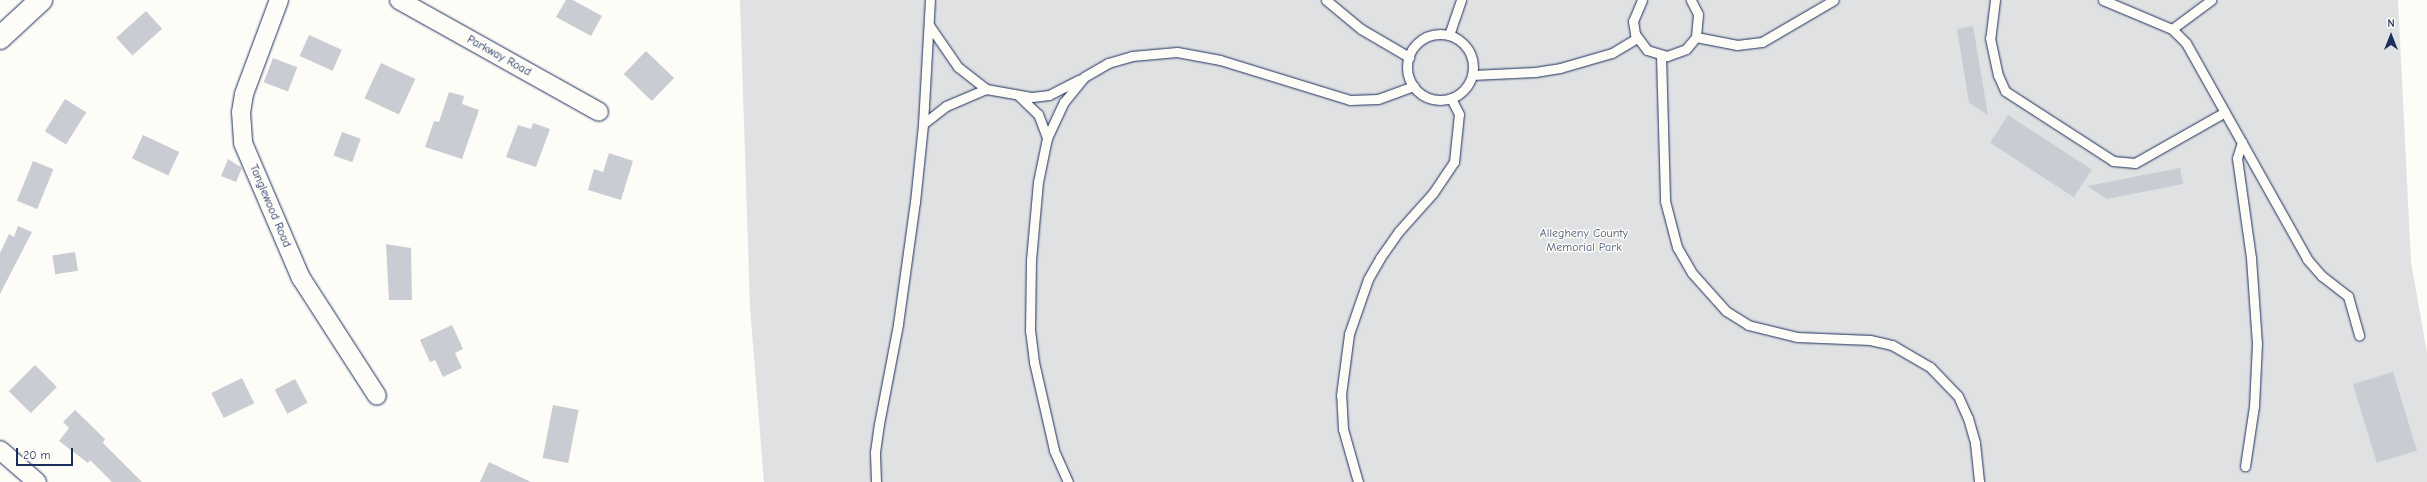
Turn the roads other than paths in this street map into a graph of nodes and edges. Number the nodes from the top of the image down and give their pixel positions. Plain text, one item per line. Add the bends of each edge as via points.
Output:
1 (41, 0) edge
2 (279, 0) edge
3 (399, 0) edge
4 (930, 0) edge
5 (1326, 0) edge
6 (1461, 0) edge
7 (1642, 0) edge
8 (1691, 0) edge
9 (1834, 0) edge
10 (1995, 0) edge
11 (2103, 0) edge
12 (2210, 0) edge
13 (929, 25) junction
14 (2172, 30) junction
15 (1449, 35) junction
16 (1696, 37) junction
17 (0, 38) edge
18 (1637, 38) junction
19 (1661, 55) junction
20 (1409, 56) junction
21 (1472, 75) junction
22 (1084, 77) junction
23 (1414, 86) junction
24 (986, 89) junction
25 (1018, 95) junction
26 (1451, 98) junction
27 (599, 112) dead end
28 (2225, 112) junction
29 (923, 124) junction
30 (1047, 138) junction
31 (2242, 142) junction
32 (2359, 335) dead end
33 (377, 396) dead end
34 (0, 450) edge
35 (2245, 466) dead end
36 (37, 482) edge
37 (876, 482) edge
38 (1068, 482) edge
39 (1358, 482) edge
40 (1979, 482) edge

1 - 17 main road
2 - 33 street, Tanglewood Road via 244,94 241,112 244,143 301,278
3 - 27 street, Parkway Road
4 - 13 lane
5 - 20 lane via 1361,28
6 - 15 lane
7 - 18 lane via 1633,21
8 - 16 lane via 1698,14
9 - 16 lane via 1762,42 1737,45
10 - 28 lane via 1990,38 1998,75 2005,91 2113,161 2135,163
11 - 14 lane
12 - 14 lane
13 - 24 lane via 958,67
13 - 29 lane
14 - 28 lane via 2195,55
15 - 20 lane via 1426,37 1415,46
15 - 21 lane via 1467,49 1472,62
16 - 19 lane via 1686,49 1676,54
18 - 19 lane via 1647,50
18 - 21 lane via 1612,53 1560,68 1535,72
19 - 40 lane via 1665,201 1677,247 1697,280 1726,311 1748,325 1797,337 1870,340 1892,345 1930,367 1958,396 1968,418 1975,443
20 - 23 lane via 1408,75
21 - 26 lane via 1462,91
22 - 23 lane via 1108,63 1132,56 1177,52 1220,60 1350,100 1378,100
22 - 25 lane via 1049,95
22 - 30 lane via 1064,102
23 - 26 lane via 1431,98
24 - 25 lane
24 - 29 lane via 946,106
25 - 30 lane via 1038,114
26 - 39 lane via 1459,114 1458,146 1454,162 1433,193 1399,231 1380,258 1368,280 1349,334 1341,395 1343,429
28 - 31 lane
29 - 37 lane via 906,272 875,452
30 - 38 lane via 1032,225 1030,331 1054,450
31 - 32 lane via 2307,259 2322,276 2348,296
31 - 35 lane via 2237,158 2251,258 2257,343 2254,406
34 - 36 street

